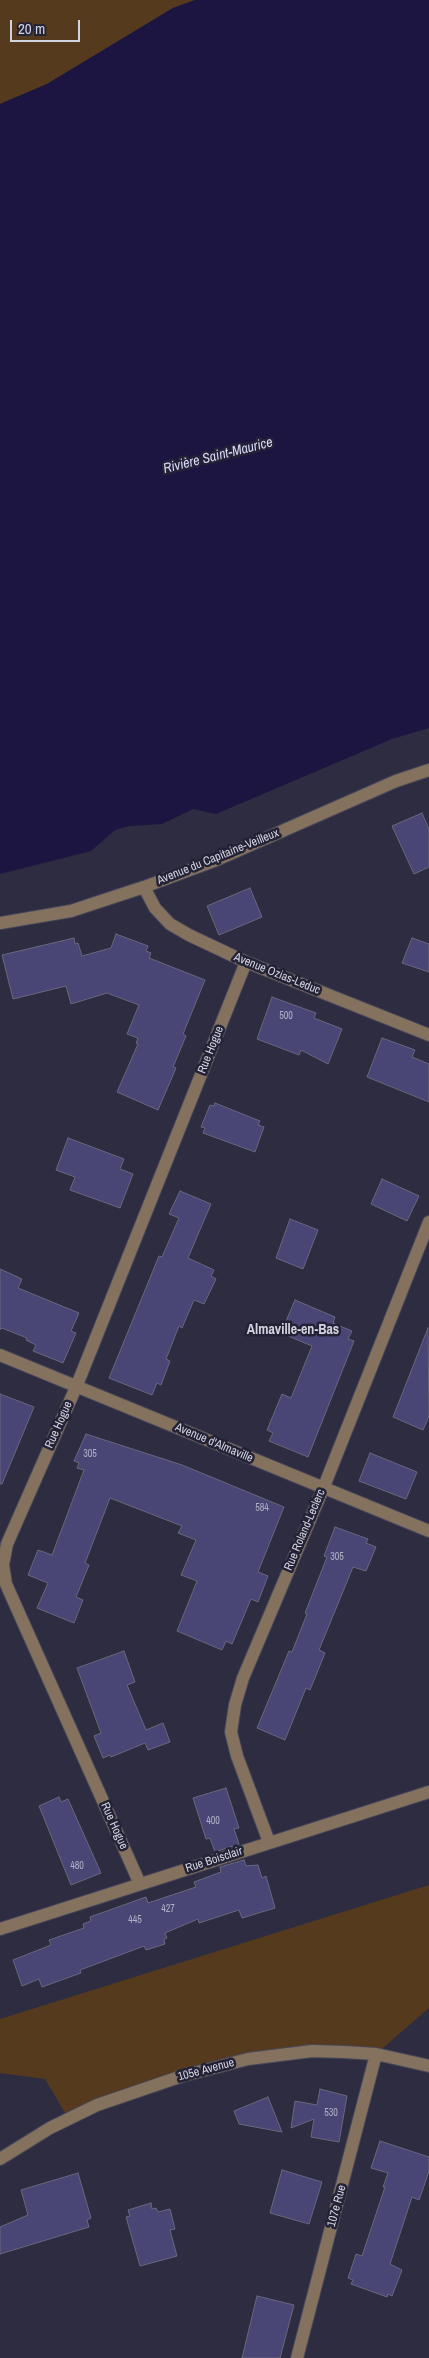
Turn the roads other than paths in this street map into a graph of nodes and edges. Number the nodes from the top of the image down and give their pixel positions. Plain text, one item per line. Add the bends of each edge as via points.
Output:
1 (429, 770) edge
2 (144, 887) junction
3 (0, 923) edge
4 (246, 962) junction
5 (429, 1035) edge
6 (429, 1222) edge
7 (0, 1355) edge
8 (77, 1385) junction
9 (323, 1489) junction
10 (429, 1531) edge
11 (429, 1792) edge
12 (269, 1842) junction
13 (140, 1884) junction
14 (0, 1929) edge
15 (376, 2054) junction
16 (429, 2066) edge
17 (0, 2159) edge
18 (297, 2358) edge

1 - 2 street, Avenue du Capitaine-Veilleux
2 - 3 street, Avenue du Capitaine-Veilleux via 71,911
2 - 4 street, Avenue Ozias-Leduc via 155,908 170,924
4 - 5 street, Avenue Ozias-Leduc
4 - 8 street, Rue Hogue
6 - 9 street, Rue Roland-Leclerc
7 - 8 street, Avenue d'Almaville
8 - 9 street, Avenue d'Almaville
8 - 13 street, Rue Hogue via 7,1544 3,1565 6,1584
9 - 10 street, Avenue d'Almaville
9 - 12 street, Rue Roland-Leclerc via 234,1705 232,1732 237,1756
11 - 12 street, Rue Boisclair
12 - 13 street, Rue Boisclair
13 - 14 street, Rue Boisclair
15 - 16 street, 105e Avenue
15 - 17 street, 105e Avenue via 312,2051 248,2059 215,2067 134,2092 68,2118
15 - 18 street, 107e Rue

